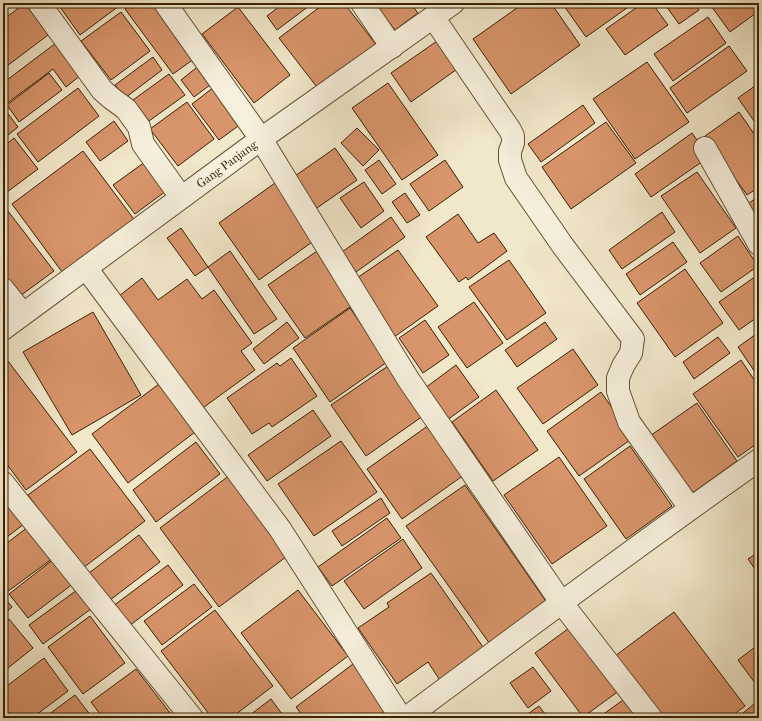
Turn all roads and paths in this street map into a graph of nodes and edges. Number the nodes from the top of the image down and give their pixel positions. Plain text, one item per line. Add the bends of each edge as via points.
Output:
1 (39, 3) edge
2 (165, 3) edge
3 (362, 3) edge
4 (453, 3) edge
5 (433, 17) junction
6 (392, 47) junction
7 (261, 139) junction
8 (705, 148) dead end
9 (181, 197) junction
10 (759, 244) edge
11 (86, 268) junction
12 (3, 288) edge
13 (23, 314) junction
14 (3, 330) edge
15 (759, 460) edge
16 (3, 483) edge
17 (690, 508) junction
18 (561, 602) junction
19 (192, 718) edge
20 (402, 718) edge
21 (406, 718) edge
22 (651, 718) edge

1 - 9 street via 102,90 126,109 139,128 143,144
2 - 7 street
3 - 6 street
4 - 5 street, Gang Panjang
5 - 6 street, Gang Panjang
5 - 17 street via 510,130 513,136 510,160 516,178 633,339 630,353 618,378 618,391 628,422
6 - 7 street, Gang Panjang
7 - 9 street, Gang Panjang
7 - 18 street via 408,380
8 - 10 street
9 - 11 street, Gang Panjang
11 - 13 street, Gang Panjang
11 - 20 street via 280,529
12 - 13 street
13 - 14 street, Gang Panjang
15 - 17 street
16 - 19 street
17 - 18 street
18 - 21 street
18 - 22 street

